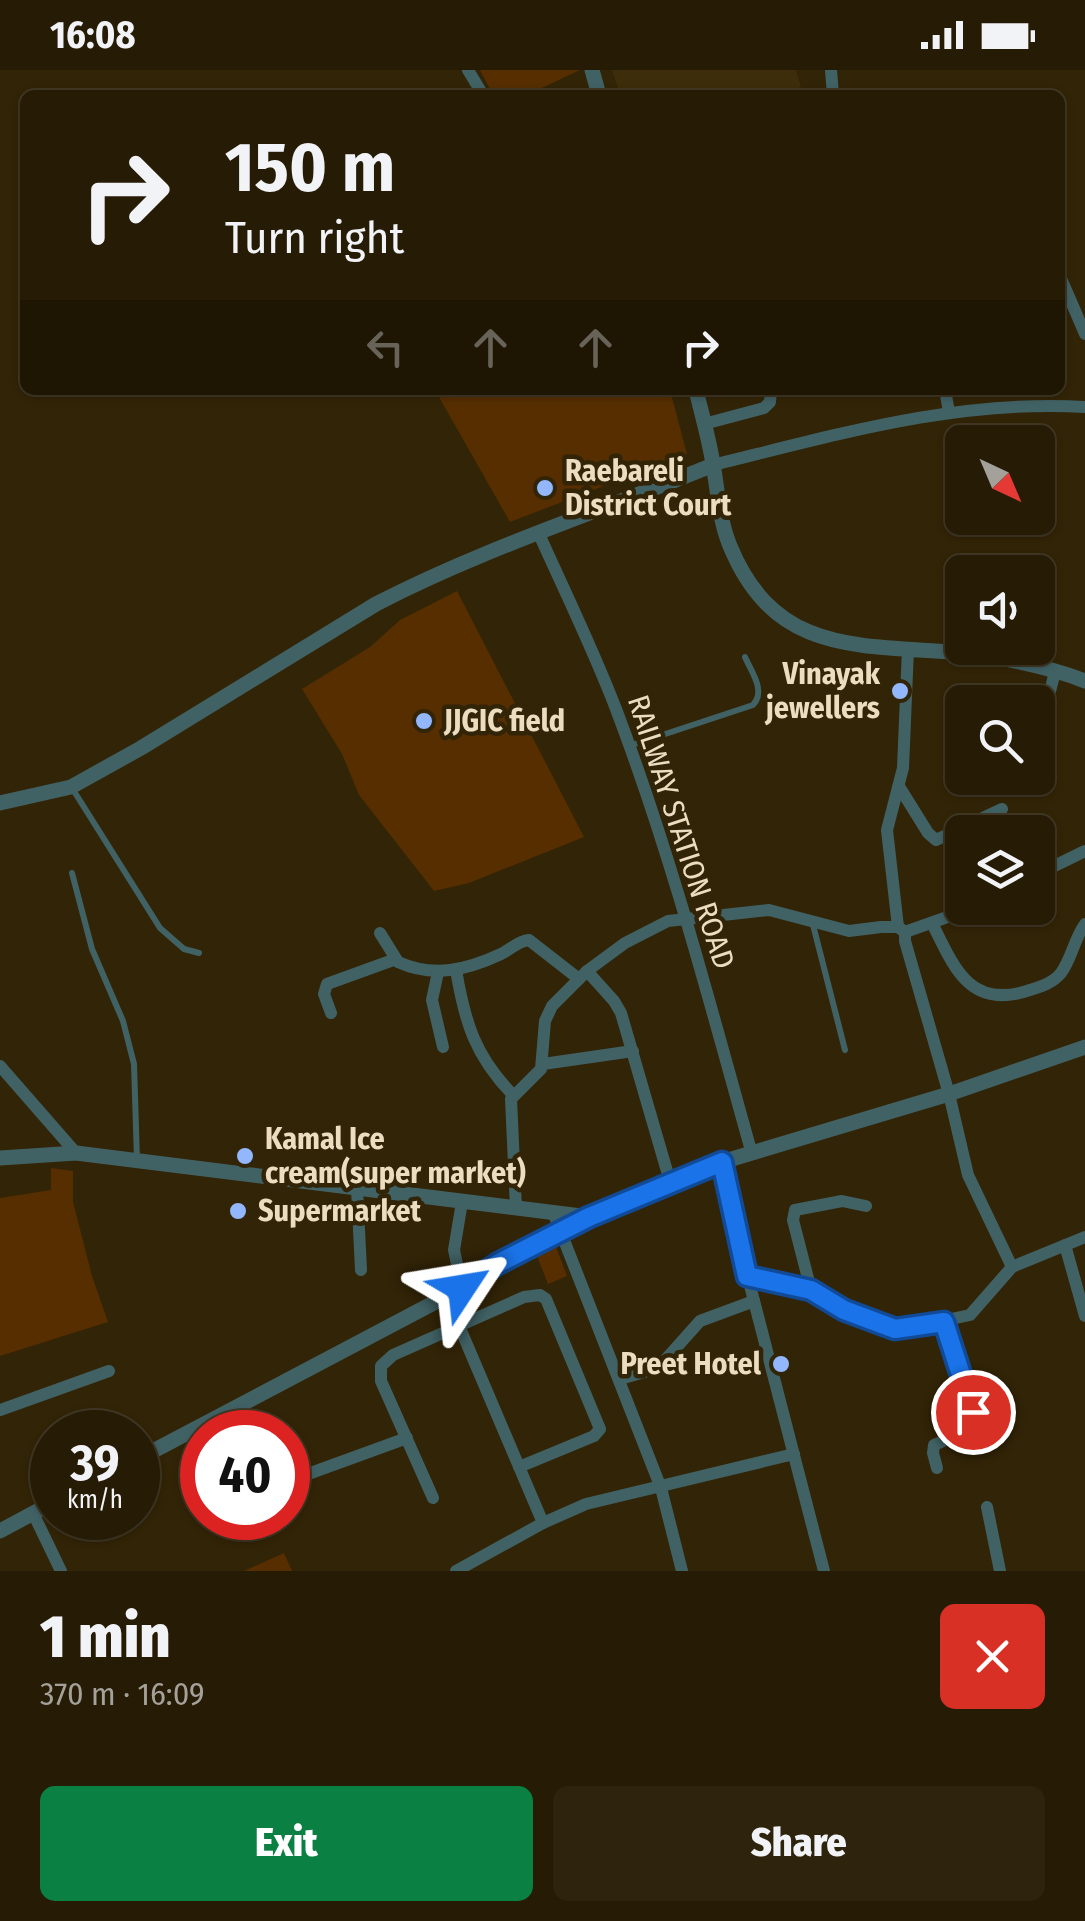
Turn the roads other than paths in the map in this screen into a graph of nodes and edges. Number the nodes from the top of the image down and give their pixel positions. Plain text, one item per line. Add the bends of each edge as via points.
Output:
1 (1065, 288) edge
2 (1085, 334) edge
3 (697, 395) edge
4 (771, 395) edge
5 (946, 395) edge
6 (1085, 406) edge
7 (949, 412) junction
8 (704, 424) junction
9 (713, 465) junction
10 (539, 534) junction
11 (908, 649) junction
12 (745, 657) dead end
13 (1055, 672) junction
14 (1085, 680) edge
15 (1052, 685) edge
16 (629, 746) junction
17 (71, 787) junction
18 (900, 788) junction
19 (0, 803) edge
20 (1002, 810) dead end
21 (1085, 851) edge
22 (1055, 866) edge
23 (72, 874) dead end
24 (945, 918) edge
25 (688, 919) junction
26 (811, 920) junction
27 (932, 923) junction
28 (1085, 924) edge
29 (901, 929) junction
30 (380, 933) dead end
31 (199, 953) dead end
32 (396, 959) junction
33 (456, 970) junction
34 (438, 972) junction
35 (583, 975) junction
36 (331, 1013) dead end
37 (443, 1047) dead end
38 (1085, 1047) edge
39 (845, 1050) dead end
40 (632, 1051) junction
41 (543, 1064) junction
42 (0, 1066) edge
43 (949, 1094) junction
44 (513, 1095) junction
45 (76, 1154) junction
46 (752, 1154) junction
47 (0, 1158) edge
48 (137, 1161) junction
49 (722, 1162) junction
50 (670, 1185) junction
51 (357, 1188) junction
52 (462, 1202) junction
53 (866, 1206) dead end
54 (516, 1208) junction
55 (553, 1212) junction
56 (589, 1217) junction
57 (562, 1231) junction
58 (1085, 1237) edge
59 (1065, 1245) junction
60 (1012, 1267) junction
61 (361, 1270) dead end
62 (747, 1276) junction
63 (462, 1288) junction
64 (811, 1290) junction
65 (444, 1297) junction
66 (754, 1300) junction
67 (1085, 1316) edge
68 (944, 1322) junction
69 (460, 1328) junction
70 (110, 1371) dead end
71 (620, 1379) junction
72 (0, 1410) edge
73 (407, 1438) junction
74 (160, 1446) edge
75 (794, 1454) junction
76 (519, 1467) junction
77 (937, 1468) dead end
78 (310, 1473) edge
79 (661, 1488) junction
80 (434, 1498) dead end
81 (987, 1507) dead end
82 (30, 1516) edge
83 (543, 1523) junction
84 (0, 1531) edge
85 (46, 1540) edge
86 (61, 1571) edge
87 (456, 1571) edge
88 (682, 1571) edge
89 (824, 1571) edge
90 (1000, 1571) edge

1 - 2 street
3 - 8 street
4 - 8 street via 764,408
5 - 7 street
6 - 7 street
7 - 9 street
8 - 9 street
9 - 10 street
9 - 11 street via 729,542 759,598 797,628 849,645
10 - 16 street, RAILWAY STATION ROAD
10 - 17 street via 376,604
11 - 13 street
11 - 18 street
12 - 16 lane via 760,689 758,702
13 - 14 street
13 - 15 street
16 - 25 street, RAILWAY STATION ROAD
17 - 19 street
17 - 31 lane via 160,928
18 - 20 street via 936,840
18 - 29 street via 887,830
21 - 22 street
23 - 48 lane via 134,1064
24 - 27 street
25 - 26 street via 769,910
25 - 35 street via 649,929
25 - 46 street, RAILWAY STATION ROAD
26 - 29 street via 848,930
26 - 39 lane
27 - 28 street via 958,973 986,994 1008,997 1055,979
27 - 29 street
29 - 43 street
30 - 32 street
32 - 34 street
32 - 36 street via 327,984
33 - 34 street
33 - 35 street via 530,940
33 - 44 street via 469,1031
34 - 37 street via 432,1000
35 - 40 street via 614,1001
35 - 41 street via 545,1021
38 - 43 street
40 - 41 street
40 - 50 street
41 - 44 street
42 - 45 street
43 - 46 street
43 - 60 street via 968,1175
44 - 54 street
45 - 47 street
45 - 48 street
46 - 49 street
48 - 51 street
49 - 50 street
49 - 62 street
50 - 56 street
51 - 52 street
51 - 61 street
52 - 54 street
52 - 63 street via 454,1250
53 - 64 street via 842,1201 795,1210
54 - 55 street
55 - 56 street
55 - 57 street
56 - 57 street
57 - 63 street
57 - 71 street
58 - 59 street
59 - 60 street
59 - 67 street
60 - 68 street via 974,1312
62 - 64 street
62 - 66 street
63 - 65 street
64 - 68 street via 895,1329
65 - 69 street
65 - 74 street
66 - 71 street via 693,1326 658,1368
66 - 75 street
68 - 77 street via 974,1421 934,1445
69 - 73 street via 381,1366 381,1381
69 - 76 street
69 - 76 street via 540,1294 597,1417 594,1436
70 - 72 street
71 - 79 street
73 - 78 street
73 - 80 street
75 - 79 street
75 - 89 street
76 - 83 street
79 - 83 street via 586,1504
79 - 88 street
81 - 90 street
82 - 84 street
83 - 87 street
85 - 86 street

